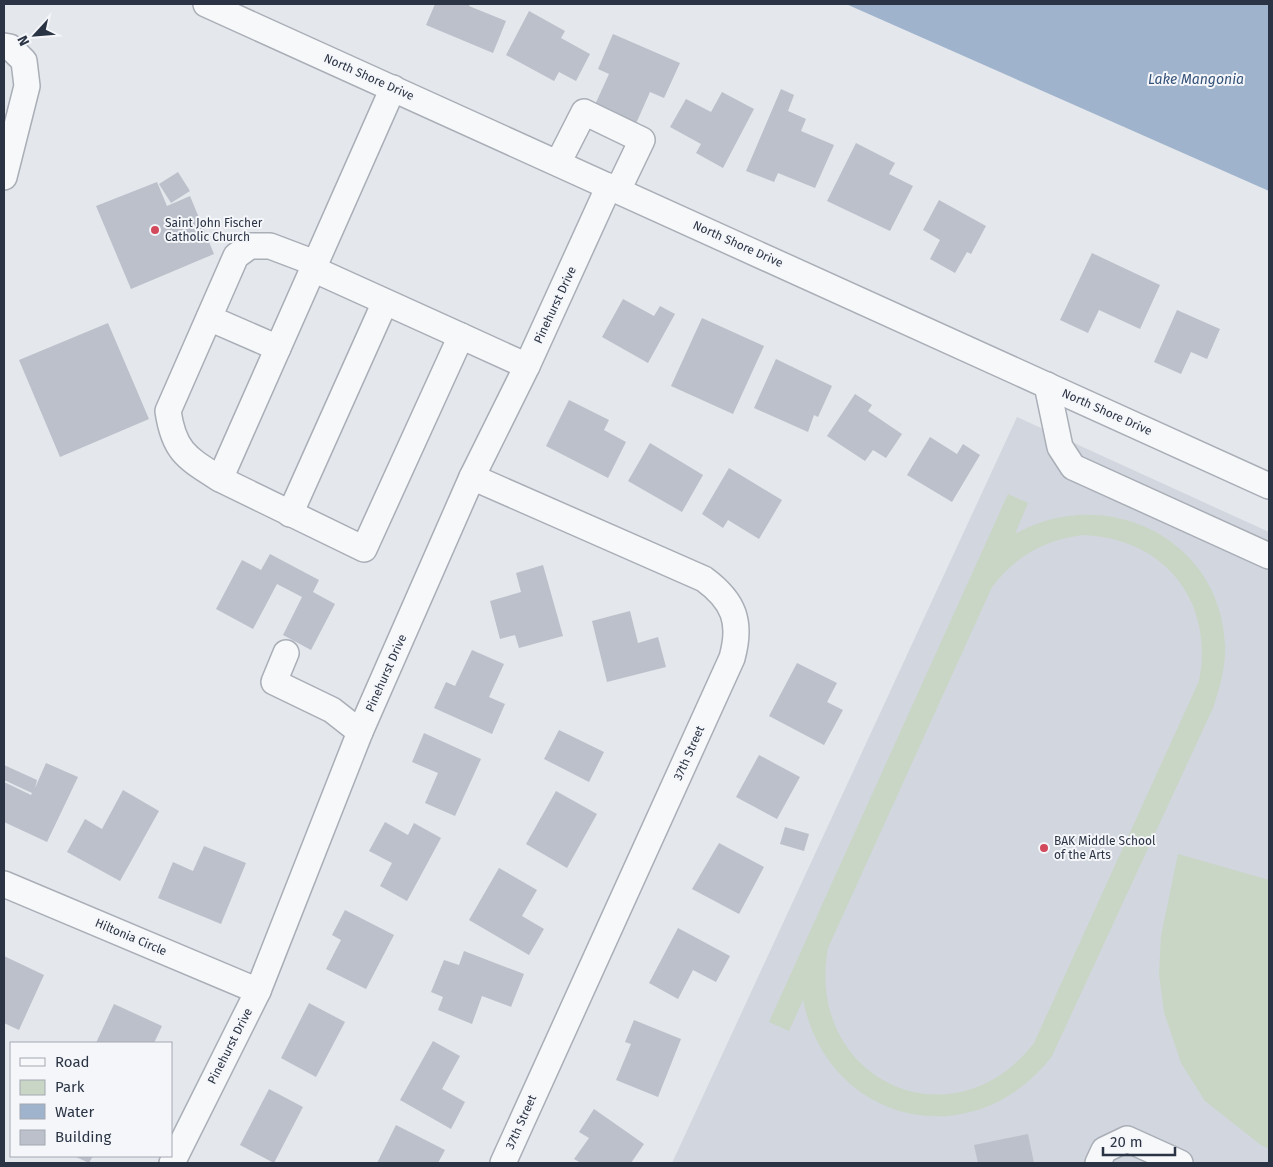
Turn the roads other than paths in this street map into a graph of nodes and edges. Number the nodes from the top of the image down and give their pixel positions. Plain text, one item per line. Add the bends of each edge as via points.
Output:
1 (206, 4) edge
2 (4, 46) edge
3 (393, 88) junction
4 (12, 112) edge
5 (558, 163) junction
6 (4, 177) edge
7 (613, 188) junction
8 (314, 266) junction
9 (385, 302) junction
10 (209, 318) junction
11 (462, 336) junction
12 (278, 348) junction
13 (526, 366) junction
14 (1047, 385) junction
15 (472, 477) junction
16 (220, 479) junction
17 (1269, 486) edge
18 (290, 514) junction
19 (1269, 556) edge
20 (286, 653) dead end
21 (360, 732) junction
22 (4, 884) edge
23 (258, 991) junction
24 (172, 1163) edge
25 (502, 1163) edge
26 (1098, 1163) edge
27 (1180, 1163) edge

1 - 3 street, North Shore Drive
2 - 4 street via 10,47 24,62 27,86
3 - 5 street, North Shore Drive
3 - 8 street
4 - 6 street
5 - 7 street, North Shore Drive
5 - 7 street, Pinehurst Drive via 584,112 642,140
7 - 13 street, Pinehurst Drive
7 - 14 street, North Shore Drive
8 - 9 street
8 - 10 street via 270,246 250,246 236,256
8 - 12 street
9 - 11 street
9 - 18 street
10 - 12 street
10 - 16 street via 168,411 171,434 186,456
11 - 13 street
11 - 18 street via 364,550
12 - 16 street
13 - 15 street, Pinehurst Drive
14 - 17 street, North Shore Drive
14 - 19 street via 1060,447 1073,467
15 - 21 street, Pinehurst Drive
15 - 25 street, 37th Street via 704,579 719,590 730,605 736,622 737,640 728,667
16 - 18 street
20 - 21 street via 274,682 332,710
21 - 23 street, Pinehurst Drive
22 - 23 street, Hiltonia Circle
23 - 24 street, Pinehurst Drive
26 - 27 street via 1104,1150 1127,1139

